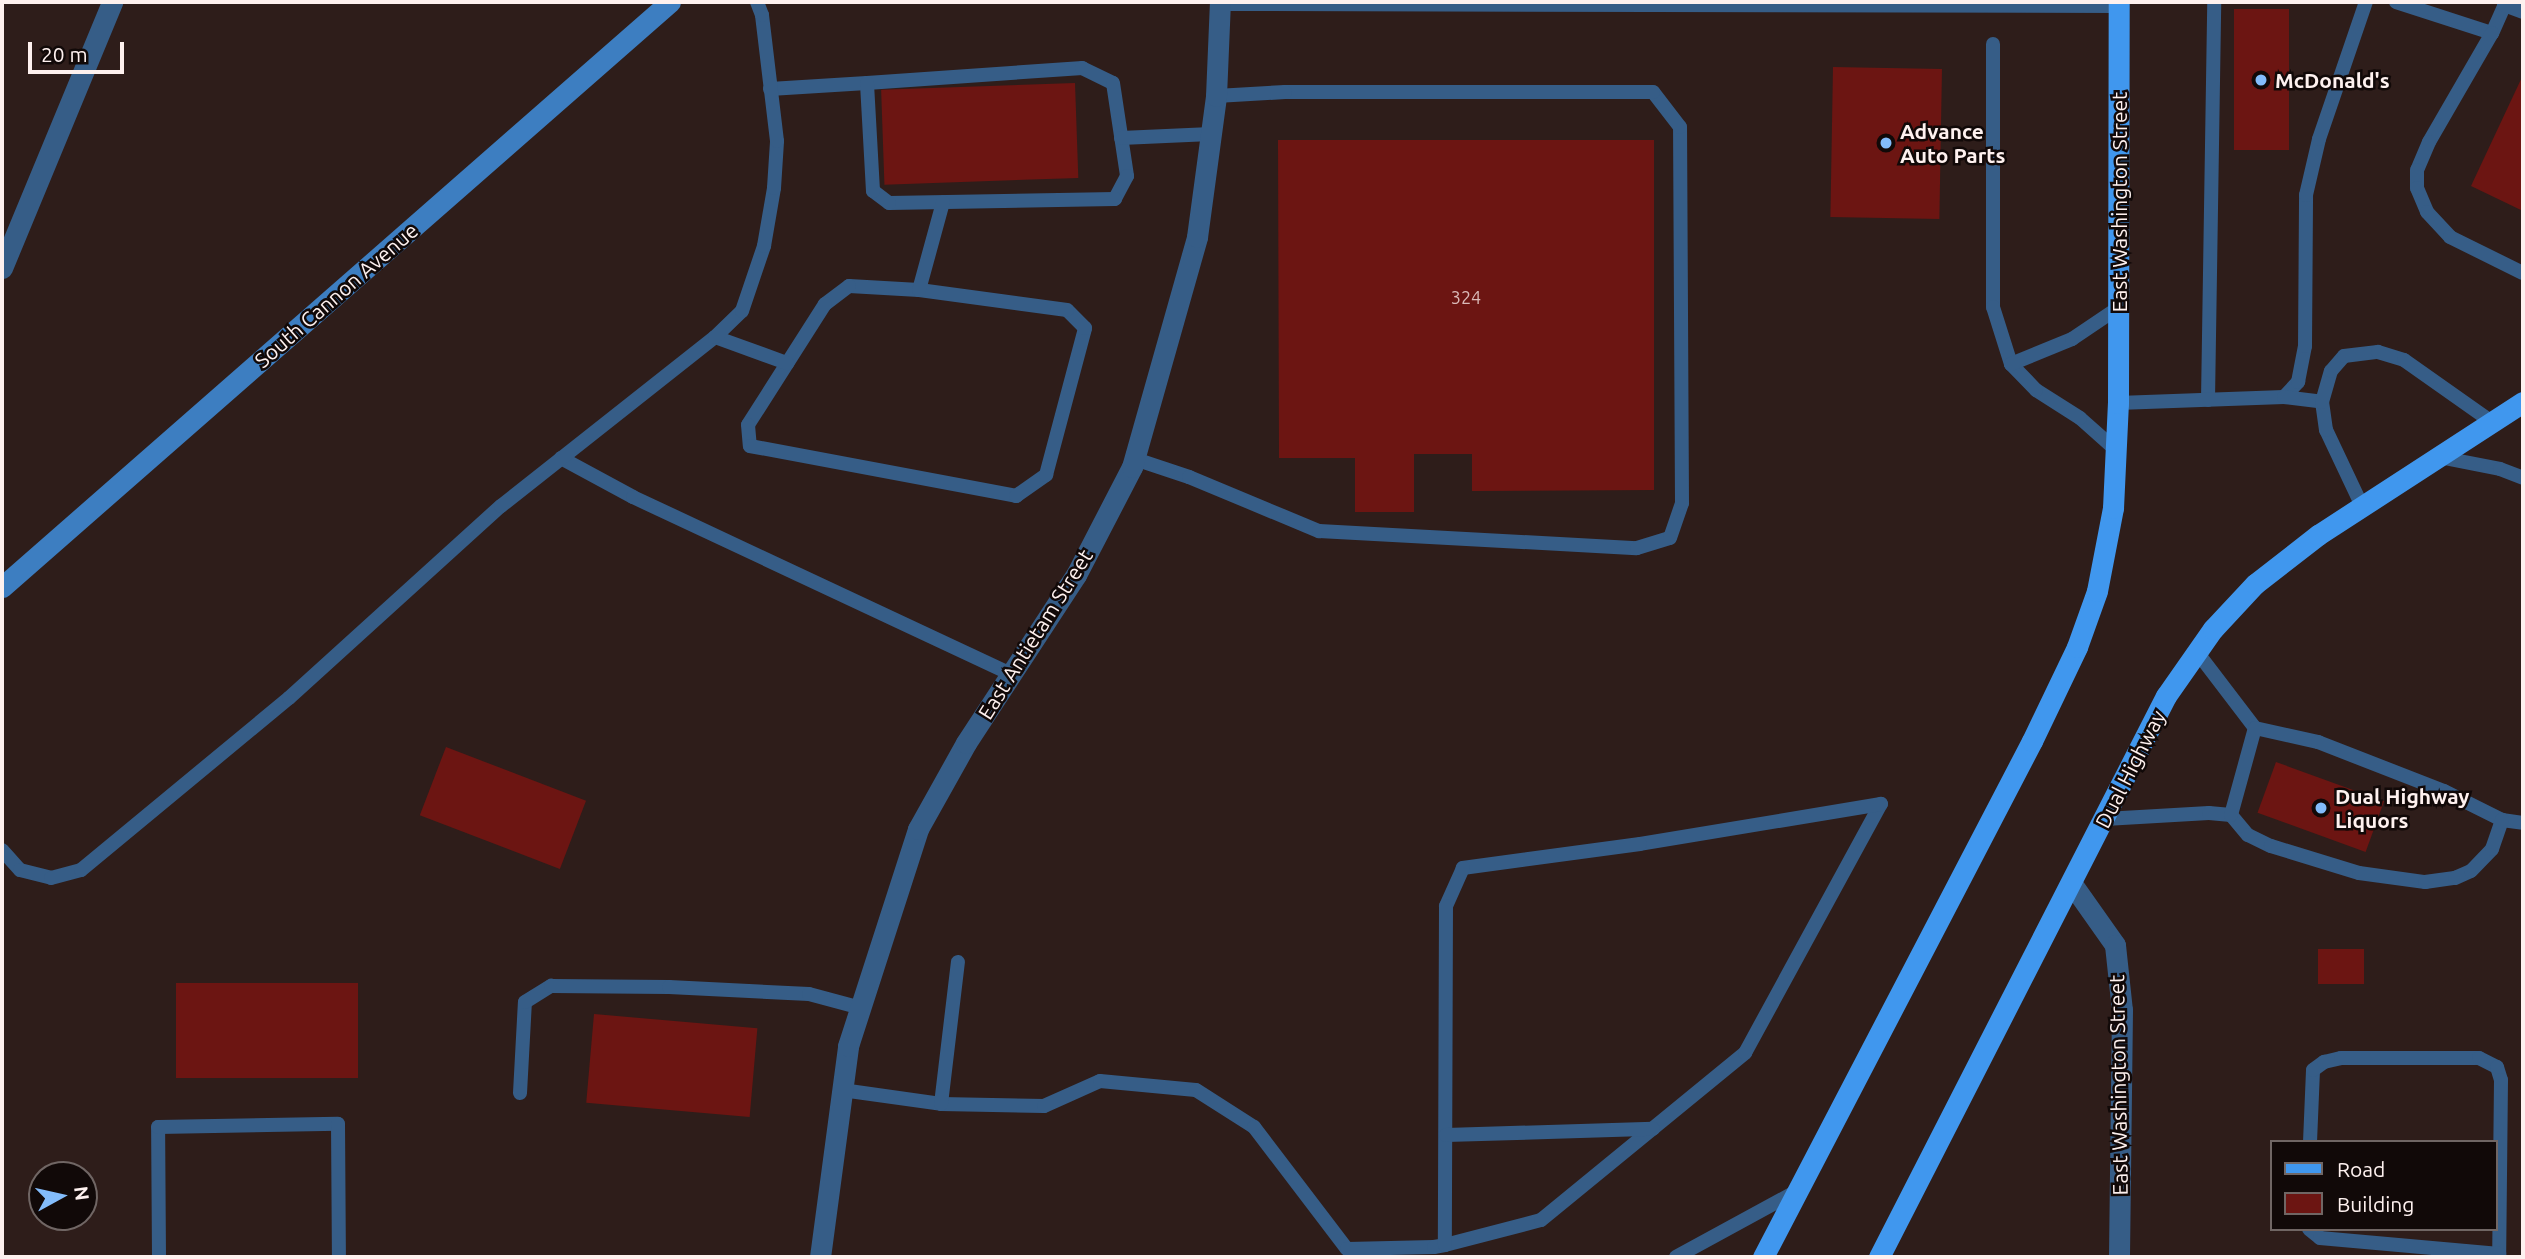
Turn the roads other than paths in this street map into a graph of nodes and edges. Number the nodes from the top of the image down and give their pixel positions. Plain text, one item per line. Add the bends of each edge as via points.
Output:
1 (112, 2) edge
2 (670, 2) edge
3 (757, 2) edge
4 (2214, 2) edge
5 (2366, 2) edge
6 (2396, 2) edge
7 (1220, 3) edge
8 (2505, 3) edge
9 (2119, 4) edge
10 (2523, 12) edge
11 (2493, 33) junction
12 (1993, 44) dead end
13 (867, 83) junction
14 (770, 89) junction
15 (1216, 96) junction
16 (1211, 134) junction
17 (1121, 138) junction
18 (943, 202) junction
19 (2, 268) edge
20 (2523, 273) edge
21 (919, 290) junction
22 (2118, 308) junction
23 (715, 337) junction
24 (787, 363) junction
25 (2011, 365) junction
26 (2284, 397) junction
27 (2208, 400) junction
28 (2322, 402) junction
29 (2523, 402) edge
30 (2118, 403) junction
31 (2492, 422) junction
32 (2116, 450) junction
33 (2439, 457) junction
34 (561, 458) junction
35 (1135, 459) junction
36 (2523, 478) edge
37 (2362, 506) junction
38 (2, 587) edge
39 (2197, 652) junction
40 (1011, 674) junction
41 (2255, 728) junction
42 (2231, 815) junction
43 (2105, 818) junction
44 (2502, 820) junction
45 (2523, 822) edge
46 (2, 850) edge
47 (2072, 884) junction
48 (958, 962) dead end
49 (861, 1008) junction
50 (842, 1090) junction
51 (520, 1093) dead end
52 (941, 1104) junction
53 (1653, 1129) junction
54 (1446, 1135) junction
55 (2310, 1140) edge
56 (1798, 1190) junction
57 (2311, 1231) edge
58 (1445, 1245) junction
59 (1347, 1253) edge
60 (2499, 1255) edge
61 (159, 1257) edge
62 (339, 1257) edge
63 (820, 1257) edge
64 (1676, 1257) edge
65 (1763, 1257) edge
66 (1879, 1257) edge
67 (2119, 1257) edge

1 - 19 street
2 - 38 street, South Cannon Avenue
3 - 14 lane
4 - 27 lane
5 - 26 lane via 2319,139 2306,195 2305,346 2298,382
6 - 11 lane
7 - 9 lane
7 - 15 street, East Antietam Street
8 - 10 lane
8 - 11 lane
9 - 22 main road, East Washington Street
11 - 20 lane via 2429,142 2417,170 2417,188 2427,212 2450,237
12 - 25 lane via 1993,307
13 - 14 lane
13 - 17 lane via 1082,68 1113,83
13 - 18 lane via 873,191 889,204
14 - 23 lane via 776,141 764,246 742,311
15 - 16 street, East Antietam Street
15 - 35 lane via 1653,92 1680,127 1682,503 1670,538 1637,548 1319,531
16 - 17 lane
16 - 35 street, East Antietam Street via 1197,237
17 - 18 lane via 1128,176 1115,199
18 - 21 lane
21 - 24 lane via 849,286 825,304
21 - 24 lane via 1067,310 1085,328 1046,475 1016,496 750,446 748,425
22 - 25 lane via 2072,339
22 - 30 main road, East Washington Street
23 - 24 lane
23 - 34 lane
25 - 32 lane via 2036,390 2080,418
26 - 27 lane
26 - 28 lane
27 - 30 lane
28 - 31 lane via 2331,371 2344,356 2378,352 2404,360
28 - 37 lane via 2326,430
29 - 31 main road, Dual Highway
30 - 32 main road
31 - 33 main road, Dual Highway
32 - 56 main road via 2113,508 2097,591 2077,647
33 - 36 lane
33 - 37 main road, Dual Highway
34 - 40 lane via 633,497
34 - 46 lane via 501,506 289,698 81,870 51,878 20,870
35 - 40 street, East Antietam Street via 1076,575
37 - 39 main road, Dual Highway via 2255,584
39 - 41 lane
39 - 43 main road, Dual Highway via 2166,696
40 - 49 street, East Antietam Street via 918,829
41 - 42 lane
41 - 44 lane via 2318,742 2444,791
42 - 43 lane
42 - 44 lane via 2248,835 2271,846 2359,873 2425,882 2471,871 2491,849
43 - 47 main road, Dual Highway
44 - 45 lane
47 - 66 main road, Dual Highway
47 - 67 street, East Washington Street via 2115,945 2122,1010
48 - 52 lane
49 - 50 street, East Antietam Street via 848,1046
49 - 51 lane via 809,995 551,986 525,1002
50 - 52 lane
50 - 63 street, East Antietam Street
52 - 59 lane via 1044,1106 1100,1081 1196,1090 1254,1127
53 - 54 lane
53 - 54 lane via 1745,1053 1881,804 1463,868 1446,906
53 - 58 lane via 1541,1220
54 - 58 lane
55 - 60 lane via 2313,1070 2324,1062 2341,1058 2479,1058 2497,1067 2501,1080
56 - 64 lane
56 - 65 main road
57 - 60 lane via 2320,1238
58 - 59 lane
61 - 62 lane via 159,1127 338,1124

